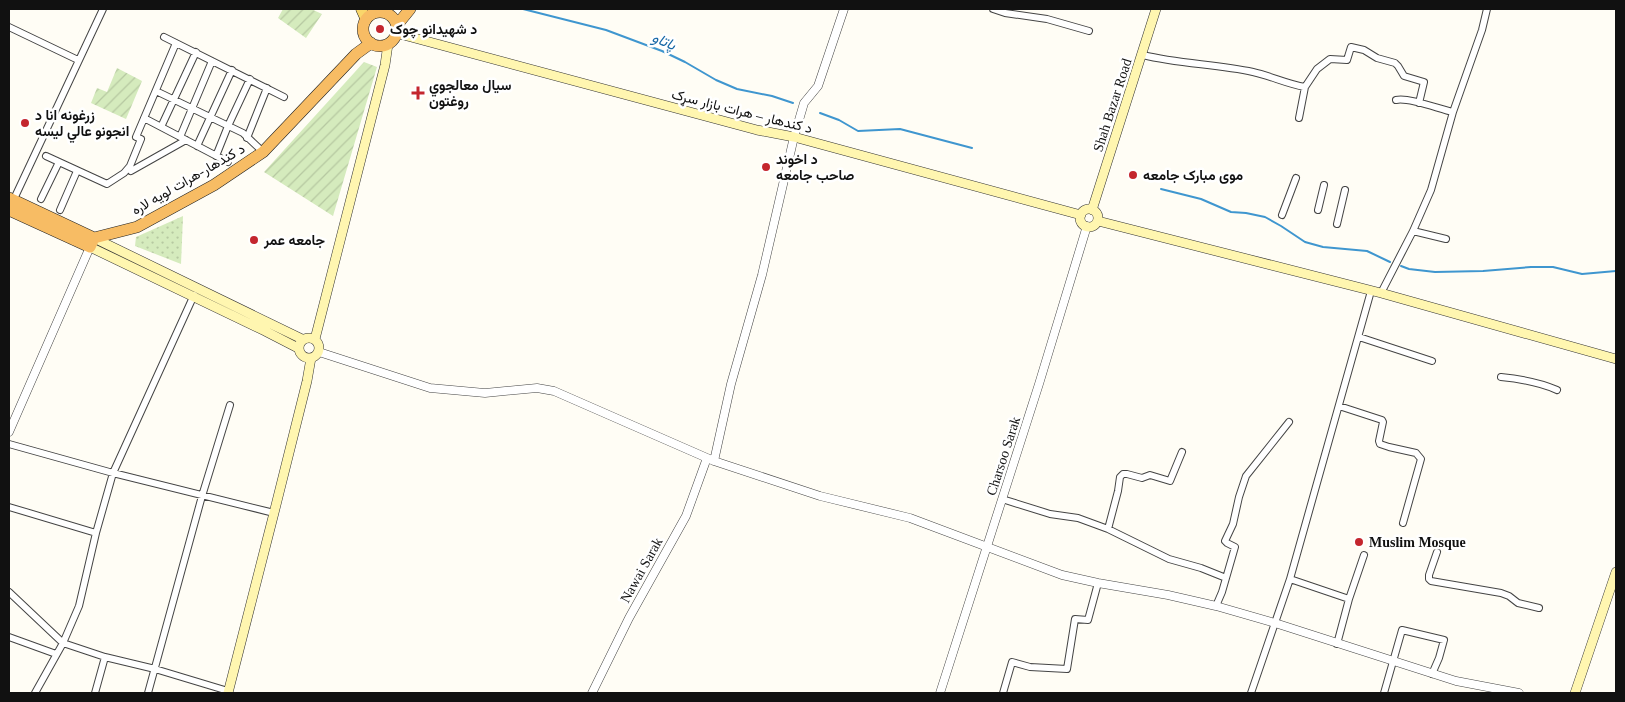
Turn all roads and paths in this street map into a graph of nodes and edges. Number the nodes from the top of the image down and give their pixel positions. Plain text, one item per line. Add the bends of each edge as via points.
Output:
1 (103, 9) edge
2 (410, 9) edge
3 (844, 9) edge
4 (994, 9) edge
5 (1156, 9) edge
6 (1487, 9) edge
7 (379, 10) edge
8 (363, 14) edge
9 (9, 27) edge
10 (396, 29) junction
11 (1089, 31) dead end
12 (164, 37) dead end
13 (176, 43) junction
14 (371, 43) junction
15 (388, 44) junction
16 (196, 52) junction
17 (1143, 55) junction
18 (78, 60) junction
19 (212, 60) junction
20 (232, 70) junction
21 (250, 79) junction
22 (1305, 87) junction
23 (267, 88) junction
24 (156, 91) junction
25 (284, 97) dead end
26 (174, 100) junction
27 (1396, 100) dead end
28 (1419, 103) junction
29 (191, 108) junction
30 (1453, 112) junction
31 (210, 117) junction
32 (144, 118) junction
33 (1299, 118) dead end
34 (228, 126) junction
35 (161, 127) junction
36 (794, 137) junction
37 (183, 138) junction
38 (248, 138) junction
39 (197, 146) junction
40 (263, 152) junction
41 (46, 156) dead end
42 (216, 156) junction
43 (59, 162) junction
44 (228, 162) dead end
45 (77, 171) junction
46 (131, 171) dead end
47 (1296, 178) dead end
48 (1324, 185) dead end
49 (1345, 190) dead end
50 (42, 199) dead end
51 (10, 204) edge
52 (60, 210) dead end
53 (1092, 210) junction
54 (1318, 210) dead end
55 (1081, 215) junction
56 (1282, 215) dead end
57 (1098, 221) junction
58 (1337, 224) dead end
59 (1087, 226) junction
60 (1413, 230) junction
61 (1446, 239) dead end
62 (92, 242) junction
63 (195, 292) junction
64 (1376, 292) junction
65 (1359, 337) junction
66 (302, 339) junction
67 (315, 339) junction
68 (298, 348) junction
69 (319, 352) junction
70 (311, 358) junction
71 (1616, 358) edge
72 (1432, 361) dead end
73 (1501, 377) dead end
74 (1557, 390) dead end
75 (230, 405) dead end
76 (1339, 406) junction
77 (1289, 422) dead end
78 (9, 432) edge
79 (9, 444) edge
80 (1182, 452) dead end
81 (710, 459) junction
82 (114, 473) junction
83 (202, 496) junction
84 (1002, 499) junction
85 (9, 507) edge
86 (274, 513) junction
87 (1403, 523) dead end
88 (1108, 528) junction
89 (96, 533) junction
90 (987, 548) junction
91 (1437, 552) dead end
92 (1364, 554) dead end
93 (1616, 572) edge
94 (1226, 578) junction
95 (1290, 579) junction
96 (1098, 583) junction
97 (9, 592) edge
98 (1349, 599) junction
99 (1216, 606) junction
100 (1540, 608) dead end
101 (1275, 623) junction
102 (9, 637) edge
103 (63, 643) junction
104 (1336, 644) junction
105 (56, 654) junction
106 (105, 657) junction
107 (1393, 662) junction
108 (155, 669) junction
109 (1432, 674) junction
110 (228, 692) edge
111 (34, 693) edge
112 (95, 693) edge
113 (148, 693) edge
114 (592, 693) edge
115 (940, 693) edge
116 (1003, 693) edge
117 (1252, 693) edge
118 (1384, 693) edge
119 (1519, 693) edge
120 (1575, 693) edge

1 - 18 street
2 - 10 highway
3 - 36 street, Nawai Sarak via 818,86 804,103
4 - 11 street
5 - 17 main road, Shah Bazar Road
6 - 30 street
7 - 8 highway via 368,16
7 - 10 highway via 391,16
8 - 14 highway via 363,32
9 - 18 street
10 - 15 highway via 395,38
10 - 36 main road, د کندهار – هرات بازار سړک via 757,130
12 - 13 street
13 - 16 street
13 - 24 street
14 - 15 highway via 376,46
14 - 40 highway, د کندهار-هرات لويه لاره via 356,54
15 - 67 main road
16 - 19 street
16 - 26 street
17 - 22 street via 1254,72
17 - 53 main road, Shah Bazar Road
18 - 51 street
19 - 20 street
19 - 29 street
20 - 21 street
20 - 31 street
21 - 23 street
21 - 34 street
22 - 28 street via 1317,68 1330,59 1348,59 1352,47 1395,64 1404,76 1424,82
22 - 33 street
23 - 25 street
23 - 38 street
24 - 26 street
24 - 32 street
26 - 29 street
26 - 35 street
27 - 28 street
28 - 30 street
29 - 31 street
29 - 37 street
30 - 60 street via 1431,190
31 - 34 street
31 - 39 street
32 - 35 street
32 - 45 street via 136,137 142,139 124,173 107,184
34 - 38 street
34 - 42 street
35 - 37 street
36 - 55 main road, د کندهار – هرات بازار سړک
36 - 81 street, Nawai Sarak via 762,275
37 - 39 street
37 - 46 street
38 - 40 street
39 - 42 street
40 - 62 highway, د کندهار-هرات لويه لاره via 137,227
41 - 43 street
42 - 44 street
43 - 45 street
43 - 50 street
45 - 52 street
47 - 56 street
48 - 54 street
49 - 58 street
51 - 62 highway
53 - 55 main road
53 - 57 main road via 1098,215
55 - 59 main road
57 - 59 main road via 1094,226
57 - 64 main road
59 - 84 street, Charsoo Sarak
60 - 61 street
60 - 64 street
62 - 63 main road
62 - 78 street
63 - 66 main road
63 - 68 main road
63 - 82 street
64 - 65 street
64 - 71 main road
65 - 72 street
65 - 76 street
66 - 67 main road
66 - 68 main road
67 - 69 main road
68 - 70 main road via 301,355
69 - 70 main road
69 - 81 street via 430,388 485,393 537,388 554,391
70 - 86 main road
73 - 74 street via 1524,379
75 - 83 street
76 - 87 street via 1382,420 1380,444 1420,455
76 - 95 street
77 - 94 street via 1246,476 1226,541 1235,547
79 - 82 street
80 - 88 street via 1170,481 1150,475 1142,478 1123,474 1120,477
81 - 90 street via 820,496 910,518
81 - 114 street, Nawai Sarak via 686,516 628,618
82 - 83 street
82 - 89 street
83 - 86 street
83 - 108 street
84 - 88 street
84 - 90 street, Charsoo Sarak
85 - 89 street
86 - 110 main road
88 - 94 street via 1169,559
89 - 103 street via 80,606
90 - 96 street via 1062,575
90 - 115 street, Charsoo Sarak
91 - 100 street via 1429,575 1431,581 1501,593 1518,603
92 - 98 street
93 - 120 main road
94 - 99 street
95 - 98 street
95 - 101 street
96 - 99 street via 1168,594
96 - 116 street via 1088,620 1075,619 1067,669 1030,667 1012,662
97 - 103 street
98 - 104 street
99 - 101 street
101 - 104 street
101 - 117 street
102 - 105 street
103 - 105 street
103 - 106 street
104 - 107 street
105 - 111 street
106 - 108 street
106 - 112 street
107 - 109 street
107 - 109 street via 1402,630 1444,639
107 - 118 street
108 - 110 street
108 - 113 street
109 - 119 street

